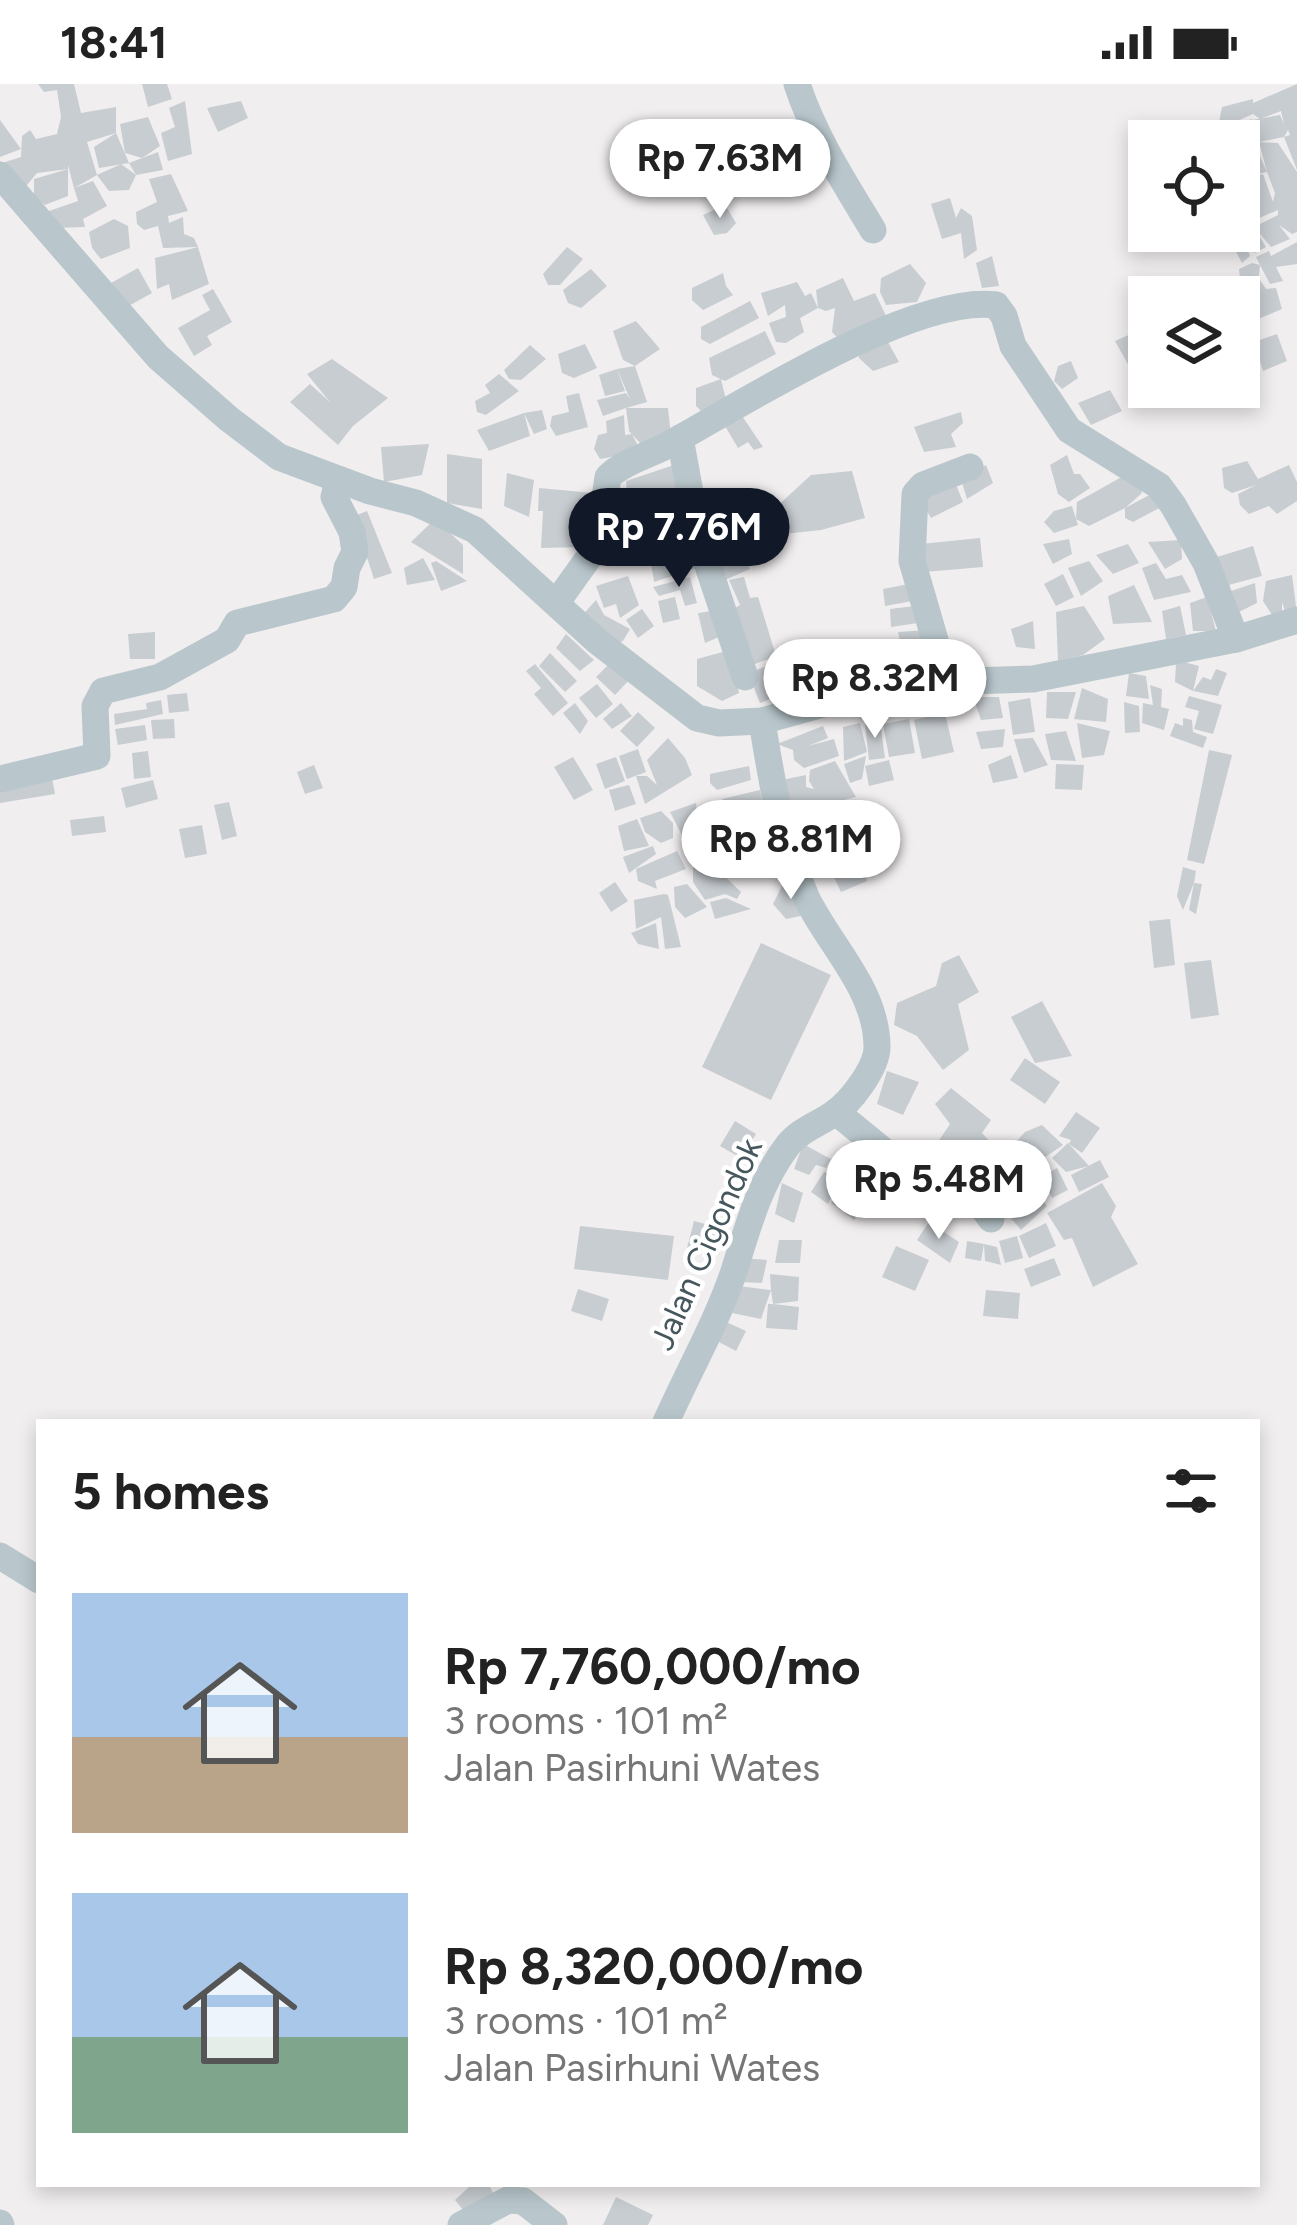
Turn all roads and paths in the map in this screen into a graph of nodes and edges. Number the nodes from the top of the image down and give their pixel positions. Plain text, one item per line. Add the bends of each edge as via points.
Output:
1 (797, 84) edge
2 (0, 176) edge
3 (873, 230) dead end
4 (680, 438) junction
5 (970, 467) dead end
6 (338, 480) junction
7 (557, 602) junction
8 (1297, 620) edge
9 (1236, 639) junction
10 (745, 677) dead end
11 (936, 682) junction
12 (762, 722) junction
13 (0, 778) edge
14 (836, 1112) junction
15 (991, 1219) dead end
16 (667, 1419) edge
17 (0, 1556) edge
18 (36, 1578) edge
19 (507, 2192) edge
20 (461, 2225) edge
21 (554, 2225) edge

1 - 3 street via 816,135
2 - 6 street via 158,357 279,457
4 - 7 street via 608,477 592,553
4 - 9 street via 846,347 926,316 996,305 1069,430 1159,486 1173,505
4 - 10 street via 698,536
5 - 11 street via 915,494 912,561 934,640
6 - 7 street via 475,530
6 - 13 street via 334,497 356,552 334,598 237,623 227,640 160,676 109,687 95,706 98,756
7 - 12 street via 697,718
8 - 9 street
9 - 11 street via 1033,679
11 - 12 street via 898,683
12 - 14 street, Jalan Cigondok via 791,860 878,1042 876,1057
14 - 15 street via 912,1174 972,1193
14 - 16 street, Jalan Cigondok via 794,1138 775,1164
17 - 18 street
19 - 20 street
19 - 21 street

